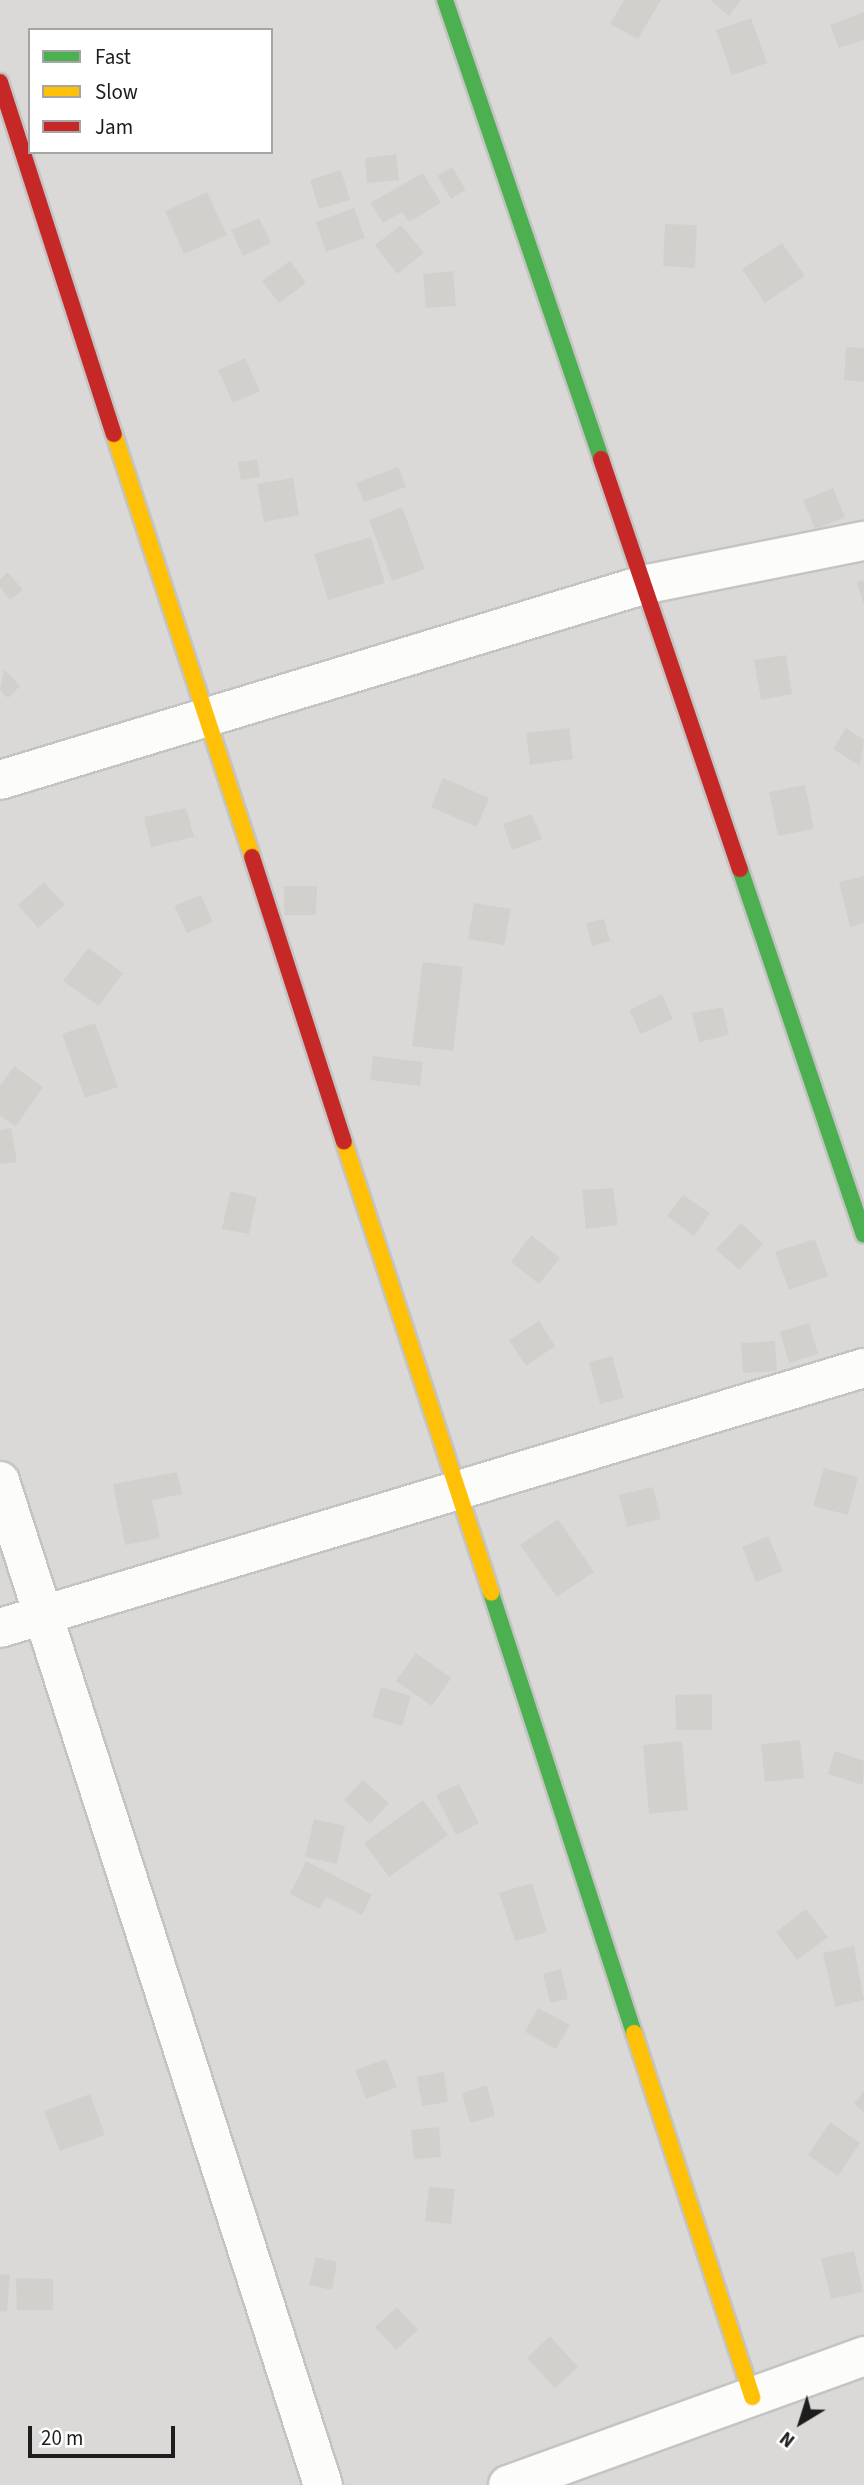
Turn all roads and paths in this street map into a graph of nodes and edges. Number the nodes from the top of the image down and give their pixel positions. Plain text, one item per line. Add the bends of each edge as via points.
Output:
1 (445, 0) edge
2 (0, 82) edge
3 (864, 541) edge
4 (643, 585) junction
5 (206, 716) junction
6 (0, 780) edge
7 (864, 1235) edge
8 (864, 1368) edge
9 (0, 1481) edge
10 (459, 1493) junction
11 (43, 1613) junction
12 (0, 1628) edge
13 (864, 2357) edge
14 (752, 2397) junction
15 (323, 2485) edge
16 (508, 2485) edge

1 - 4 street
2 - 5 street
3 - 4 street
4 - 5 street
4 - 7 street
5 - 6 street
5 - 10 street
8 - 10 street
9 - 11 street
10 - 11 street
10 - 14 street
11 - 12 street
11 - 15 street
13 - 14 street
14 - 16 street

